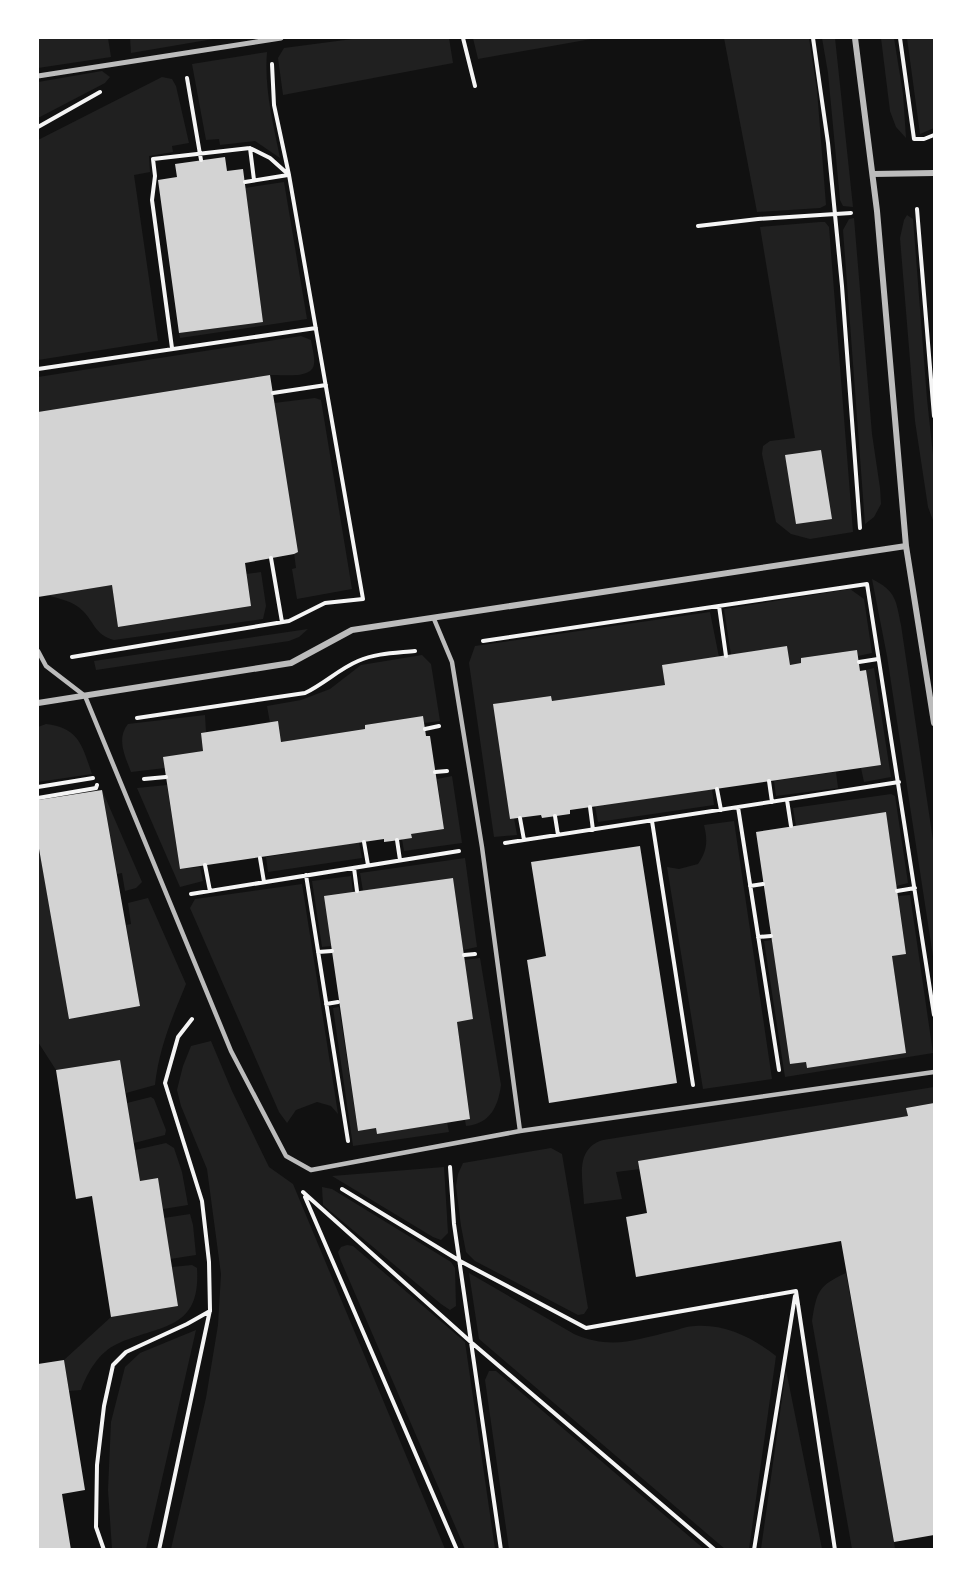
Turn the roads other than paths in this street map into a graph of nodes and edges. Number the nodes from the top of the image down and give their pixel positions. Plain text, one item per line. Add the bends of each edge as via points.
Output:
1 (281, 38) edge
2 (855, 38) edge
3 (38, 76) edge
4 (934, 173) edge
5 (873, 174) junction
6 (906, 546) junction
7 (434, 619) junction
8 (38, 651) edge
9 (85, 696) junction
10 (38, 703) edge
11 (934, 723) edge
12 (934, 1072) edge
13 (520, 1131) junction

1 - 3 street
2 - 5 street
4 - 5 street
5 - 6 street
6 - 7 street
6 - 11 street
7 - 9 street via 352,630 291,663
7 - 13 lane via 452,662 482,847
8 - 9 lane via 46,666
9 - 10 street
9 - 13 lane via 231,1052 286,1156 311,1170
12 - 13 lane

